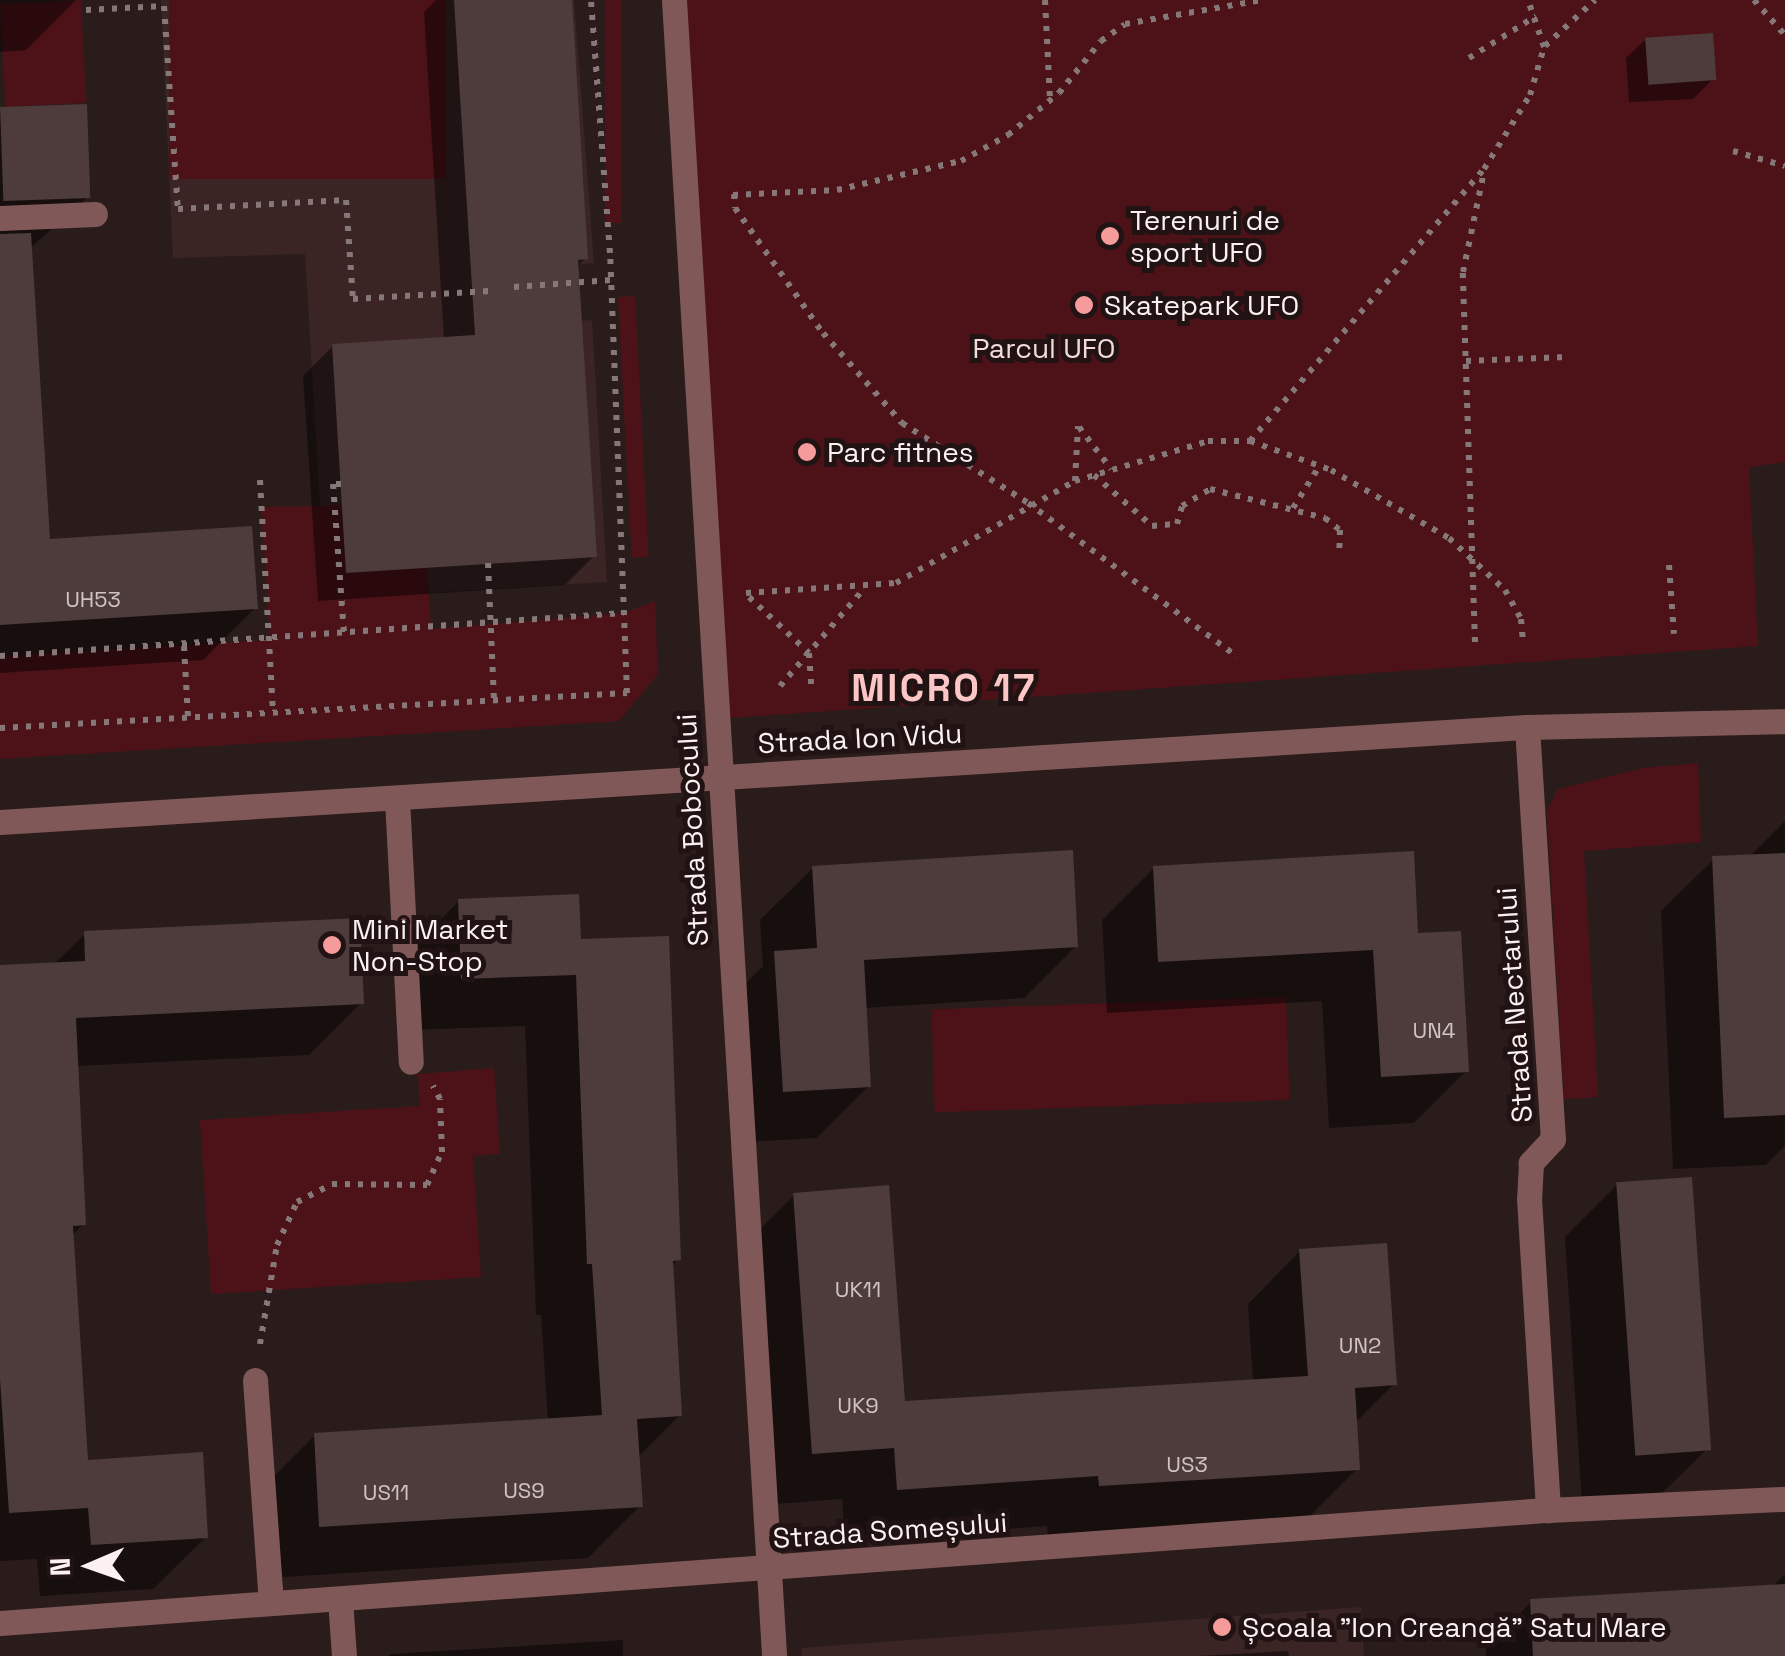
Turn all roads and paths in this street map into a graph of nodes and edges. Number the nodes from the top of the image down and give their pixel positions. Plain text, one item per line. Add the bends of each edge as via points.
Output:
1 (590, 0) edge
2 (674, 0) edge
3 (1045, 0) edge
4 (1262, 0) edge
5 (1528, 0) edge
6 (1595, 0) edge
7 (1754, 0) edge
8 (86, 10) dead end
9 (1536, 16) junction
10 (1785, 35) edge
11 (1544, 47) junction
12 (1469, 58) dead end
13 (1050, 100) junction
14 (1733, 151) dead end
15 (1785, 166) edge
16 (1484, 170) junction
17 (734, 194) junction
18 (721, 195) dead end
19 (94, 214) dead end
20 (0, 218) edge
21 (610, 280) junction
22 (514, 286) dead end
23 (490, 291) dead end
24 (1566, 358) dead end
25 (1466, 361) junction
26 (1250, 441) junction
27 (1320, 465) junction
28 (1112, 469) junction
29 (1094, 475) junction
30 (260, 480) dead end
31 (1075, 481) junction
32 (341, 484) dead end
33 (1028, 504) junction
34 (1294, 508) junction
35 (1339, 555) dead end
36 (1471, 556) junction
37 (488, 563) dead end
38 (1668, 565) dead end
39 (863, 590) junction
40 (734, 593) dead end
41 (744, 593) junction
42 (624, 613) junction
43 (493, 625) junction
44 (1674, 634) dead end
45 (344, 636) junction
46 (1523, 640) dead end
47 (270, 641) junction
48 (1476, 642) dead end
49 (184, 646) junction
50 (809, 653) junction
51 (0, 656) edge
52 (1238, 657) dead end
53 (811, 684) dead end
54 (780, 686) dead end
55 (494, 700) junction
56 (273, 712) junction
57 (188, 718) junction
58 (1785, 721) edge
59 (1526, 727) junction
60 (0, 728) edge
61 (718, 776) junction
62 (398, 798) junction
63 (0, 822) edge
64 (422, 1067) joint
65 (255, 1380) joint
66 (1785, 1499) edge
67 (1548, 1510) junction
68 (768, 1570) junction
69 (340, 1599) junction
70 (272, 1602) junction
71 (0, 1623) edge
72 (344, 1656) edge
73 (774, 1656) edge

1 - 21 path
2 - 61 street, Strada Bobocului
3 - 13 path
4 - 13 path via 1125,24 1100,41
5 - 9 path
6 - 11 path
7 - 10 path
8 - 23 path via 164,6 178,208 346,200 353,299
9 - 11 path
9 - 12 path
11 - 16 path via 1530,95
13 - 17 path via 992,144 910,176 837,190
14 - 15 path
16 - 25 path via 1463,272
16 - 26 path
17 - 18 path
17 - 33 path via 735,208 824,333 902,423
19 - 20 street
21 - 22 path
21 - 42 path
24 - 25 path
25 - 36 path
26 - 27 path
26 - 28 path via 1208,441
27 - 34 path
27 - 36 path via 1388,499
28 - 29 path
28 - 31 path via 1078,426
29 - 31 path
29 - 34 path via 1152,526 1177,524 1182,506 1210,489
30 - 47 path
31 - 33 path
32 - 45 path via 333,484
33 - 39 path via 896,582
33 - 52 path
34 - 35 path via 1340,530
36 - 46 path via 1505,590 1521,619
36 - 48 path
37 - 43 path
38 - 44 path
39 - 41 path
39 - 50 path
40 - 41 path
41 - 50 path
42 - 43 path
42 - 55 path via 626,693
43 - 45 path
43 - 55 path
45 - 47 path
47 - 49 path
47 - 56 path
49 - 51 path
49 - 57 path
50 - 53 path
50 - 54 path
55 - 56 path
56 - 57 path
57 - 60 path
58 - 59 street, Strada Ion Vidu
59 - 61 street, Strada Ion Vidu
59 - 67 street, Strada Nectarului via 1553,1139 1530,1163 1528,1198
61 - 62 street, Strada Ion Vidu
61 - 68 street, Strada Bobocului
62 - 63 street, Strada Ion Vidu
62 - 64 street
64 - 65 path via 442,1152 427,1186 332,1184 297,1202 278,1245
65 - 70 street
66 - 67 street, Strada Someșului
67 - 68 street, Strada Someșului
68 - 69 street, Strada Someșului
68 - 73 street, Strada Bobocului
69 - 70 street, Strada Someșului
69 - 72 street
70 - 71 street, Strada Someșului

